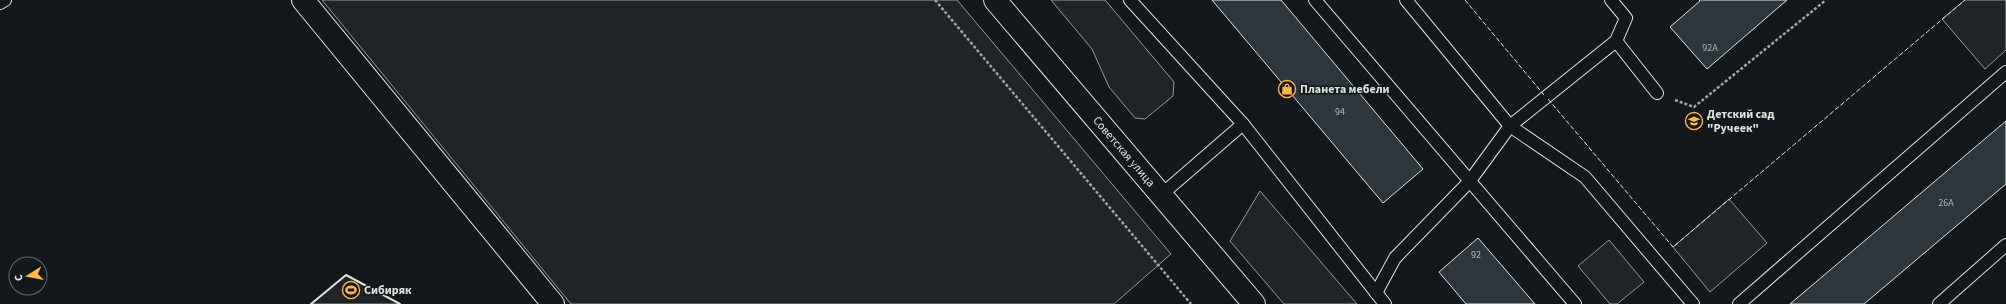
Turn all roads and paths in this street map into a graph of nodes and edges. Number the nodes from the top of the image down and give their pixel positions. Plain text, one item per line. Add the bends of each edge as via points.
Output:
1 (5, 0) edge
2 (303, 0) edge
3 (935, 0) edge
4 (994, 0) edge
5 (1130, 0) edge
6 (1315, 0) edge
7 (1406, 0) edge
8 (1611, 0) edge
9 (1826, 0) edge
10 (0, 3) edge
11 (1616, 41) junction
12 (2006, 72) edge
13 (1657, 93) joint
14 (1243, 124) junction
15 (1510, 126) junction
16 (1469, 182) junction
17 (1161, 195) junction
18 (2006, 245) edge
19 (1376, 293) junction
20 (553, 304) edge
21 (1191, 304) edge
22 (1254, 304) edge
23 (1385, 304) edge
24 (1575, 304) edge
25 (1693, 304) edge
26 (1739, 304) edge
27 (1940, 304) edge

1 - 10 lane
2 - 20 main road
3 - 21 path
4 - 17 main road, Советская улица
5 - 14 lane
6 - 16 lane
7 - 15 lane
8 - 11 lane via 1626,18
9 - 13 path via 1694,107
11 - 13 lane
11 - 15 lane
12 - 26 lane
14 - 17 lane
14 - 19 lane
15 - 16 lane
15 - 25 lane via 1585,177
16 - 19 lane via 1395,258
16 - 24 lane
17 - 22 main road, Советская улица
18 - 27 lane
19 - 23 lane

